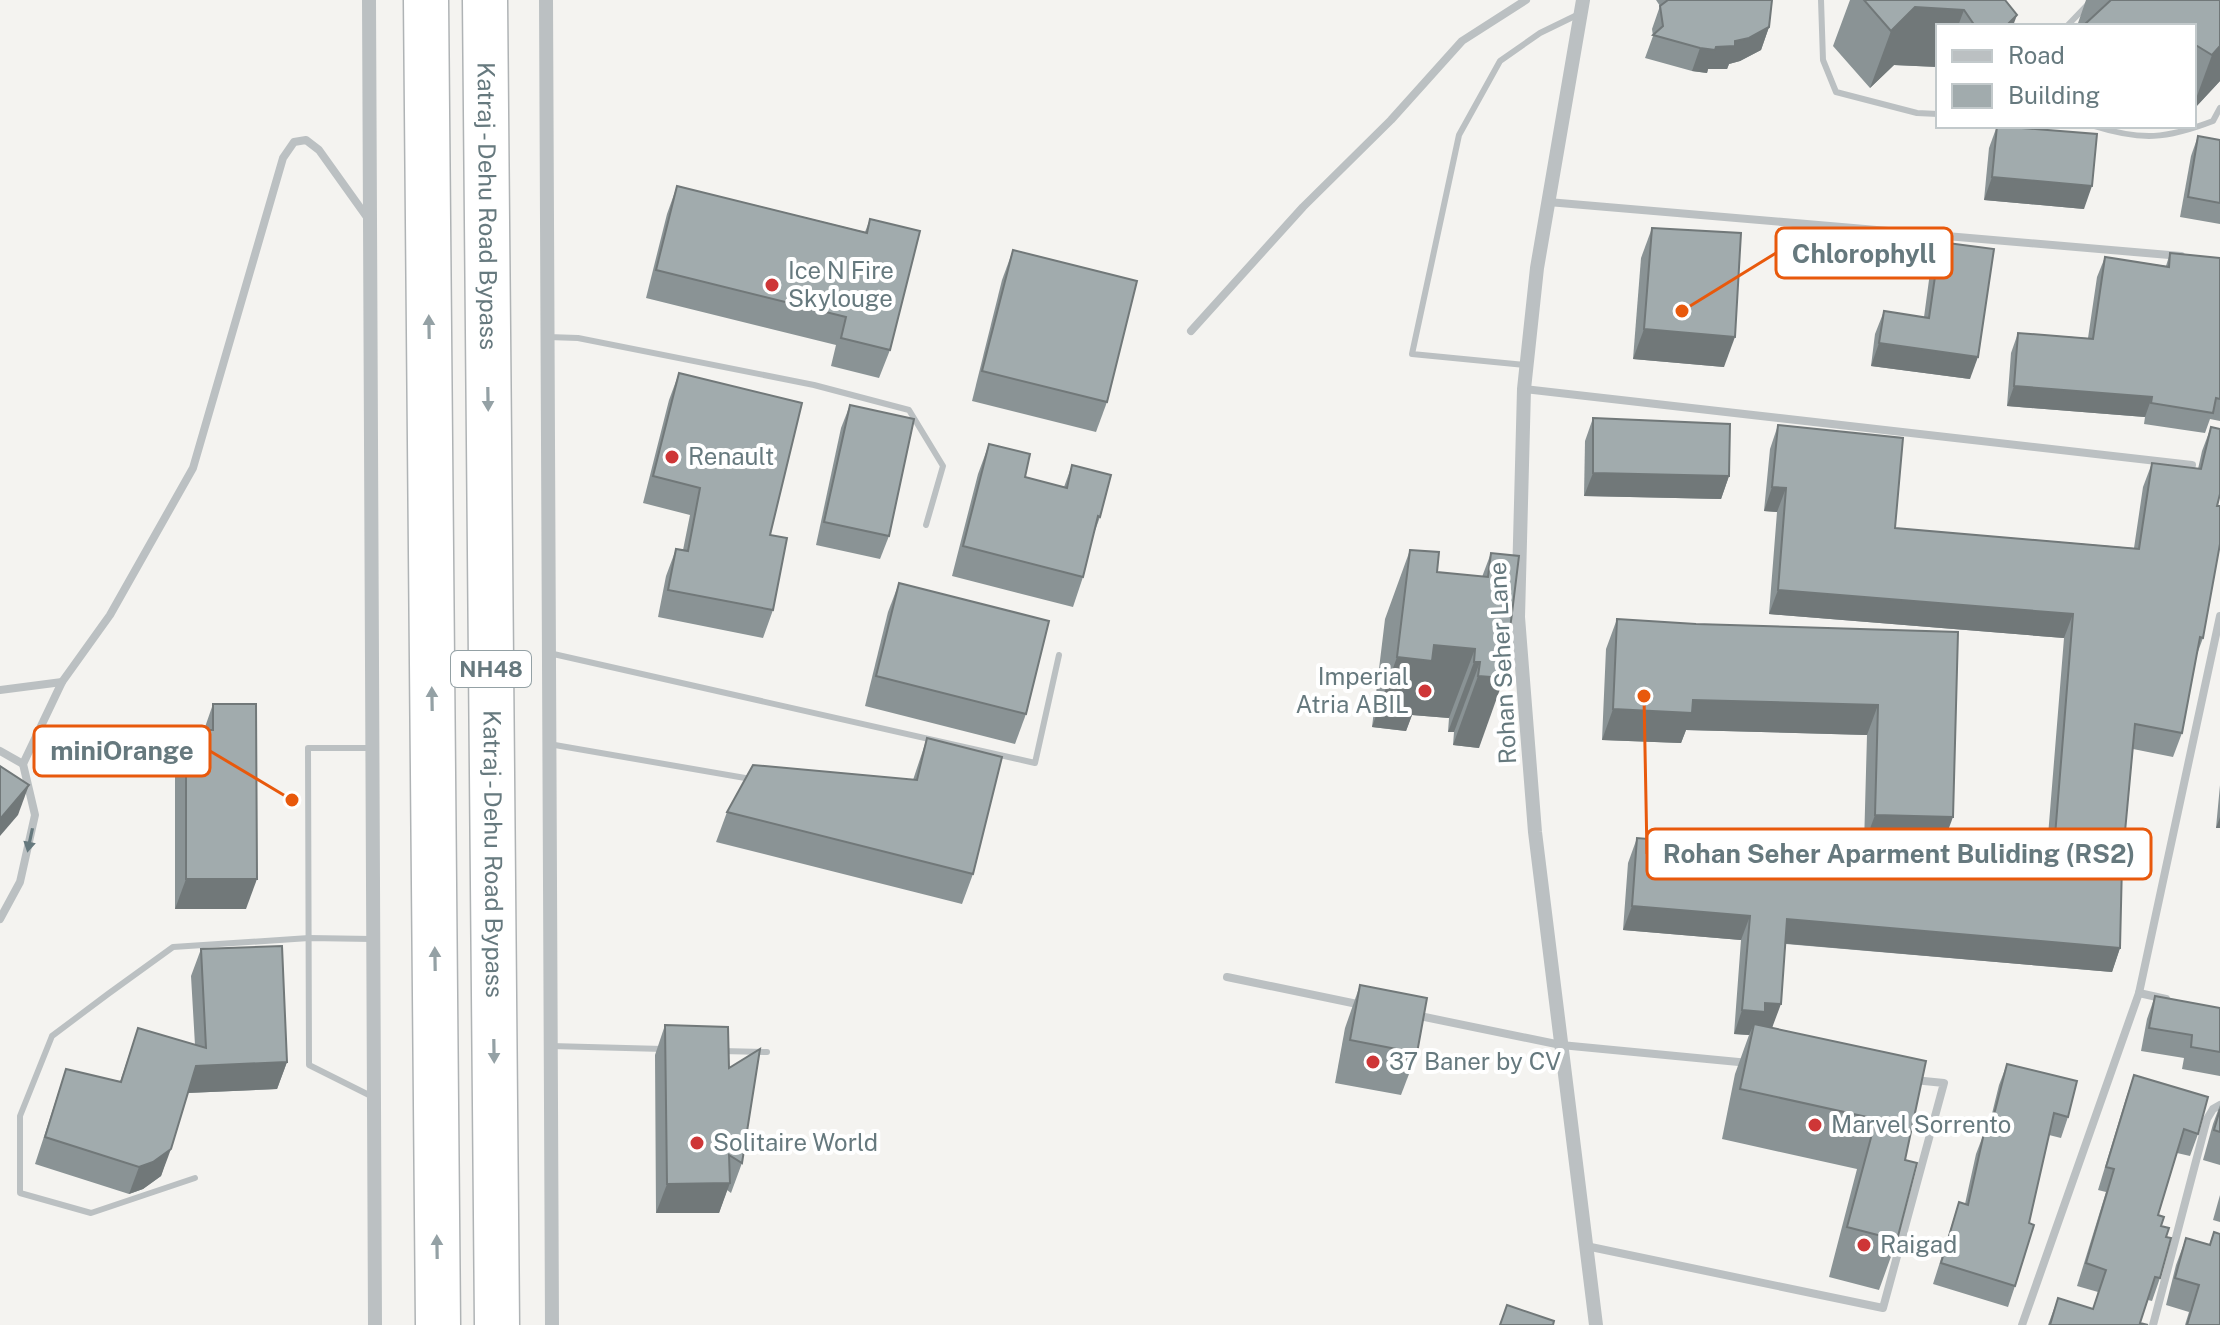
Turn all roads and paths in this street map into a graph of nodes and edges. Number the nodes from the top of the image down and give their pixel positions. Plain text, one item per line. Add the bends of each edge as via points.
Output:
1 (369, 0) edge
2 (546, 0) edge
3 (1526, 0) edge
4 (1821, 0) edge
5 (2092, 0) edge
6 (485, 7) edge
7 (1582, 7) edge
8 (426, 21) edge
9 (2069, 24) edge
10 (2220, 108) edge
11 (1936, 114) edge
12 (2101, 128) edge
13 (2196, 128) edge
14 (2196, 128) edge
15 (1548, 202) junction
16 (370, 221) junction
17 (2189, 257) edge
18 (1191, 331) dead end
19 (548, 337) junction
20 (1527, 365) junction
21 (1524, 389) junction
22 (2192, 465) edge
23 (926, 525) dead end
24 (2220, 616) edge
25 (549, 653) junction
26 (1059, 655) dead end
27 (62, 682) junction
28 (0, 690) edge
29 (549, 744) junction
30 (373, 748) junction
31 (0, 751) edge
32 (23, 764) junction
33 (760, 780) edge
34 (0, 919) edge
35 (309, 938) junction
36 (373, 939) junction
37 (1227, 977) dead end
38 (2139, 993) junction
39 (2180, 1002) edge
40 (1379, 1008) edge
41 (1409, 1014) edge
42 (1561, 1045) junction
43 (551, 1046) junction
44 (677, 1050) edge
45 (707, 1051) edge
46 (767, 1052) dead end
47 (1754, 1064) edge
48 (1896, 1078) edge
49 (374, 1097) junction
50 (2220, 1105) edge
51 (195, 1178) dead end
52 (1585, 1246) junction
53 (375, 1325) edge
54 (438, 1325) edge
55 (497, 1325) edge
56 (552, 1325) edge
57 (1596, 1325) edge
58 (2022, 1325) edge
59 (2153, 1325) edge

1 - 16 street
2 - 19 street
3 - 18 street via 1462,41
4 - 11 lane via 1823,60 1836,92
5 - 9 lane
6 -> 55 highway, Katraj - Dehu Road Bypass / NH48
7 - 15 street, Rohan Seher Lane
7 - 20 lane via 1500,61 1459,135 1412,354
54 -> 8 highway, NH48
10 - 14 lane via 2213,121
12 - 13 lane via 2130,137
15 - 17 street
15 - 20 street, Rohan Seher Lane
16 - 27 street via 319,150 306,140 294,142 283,158 193,468 110,615
16 - 30 street
19 - 23 lane via 578,338 814,385 909,410 943,466
19 - 25 street
20 - 21 street, Rohan Seher Lane
21 - 22 street
21 - 42 street, Rohan Seher Lane via 1518,617 1535,832
24 - 38 street
25 - 26 lane via 1035,763
25 - 29 street
27 - 28 street
27 - 32 street
29 - 33 lane
29 - 43 street
30 - 35 lane via 308,748
30 - 36 street
31 - 32 street
32 -> 34 street via 35,815 20,882
35 - 36 lane
35 - 49 lane via 309,1065
35 - 51 lane via 173,947 52,1036 20,1116 20,1193 91,1213
36 - 49 street
37 - 40 street
38 - 39 street
38 - 58 street
41 - 42 street
42 - 47 street
42 - 52 street, Rohan Seher Lane
43 - 44 lane
43 - 56 street
45 - 46 lane
48 - 52 street via 1944,1083 1883,1308
49 - 53 street
50 - 59 street via 2207,1119
52 - 57 street, Rohan Seher Lane

